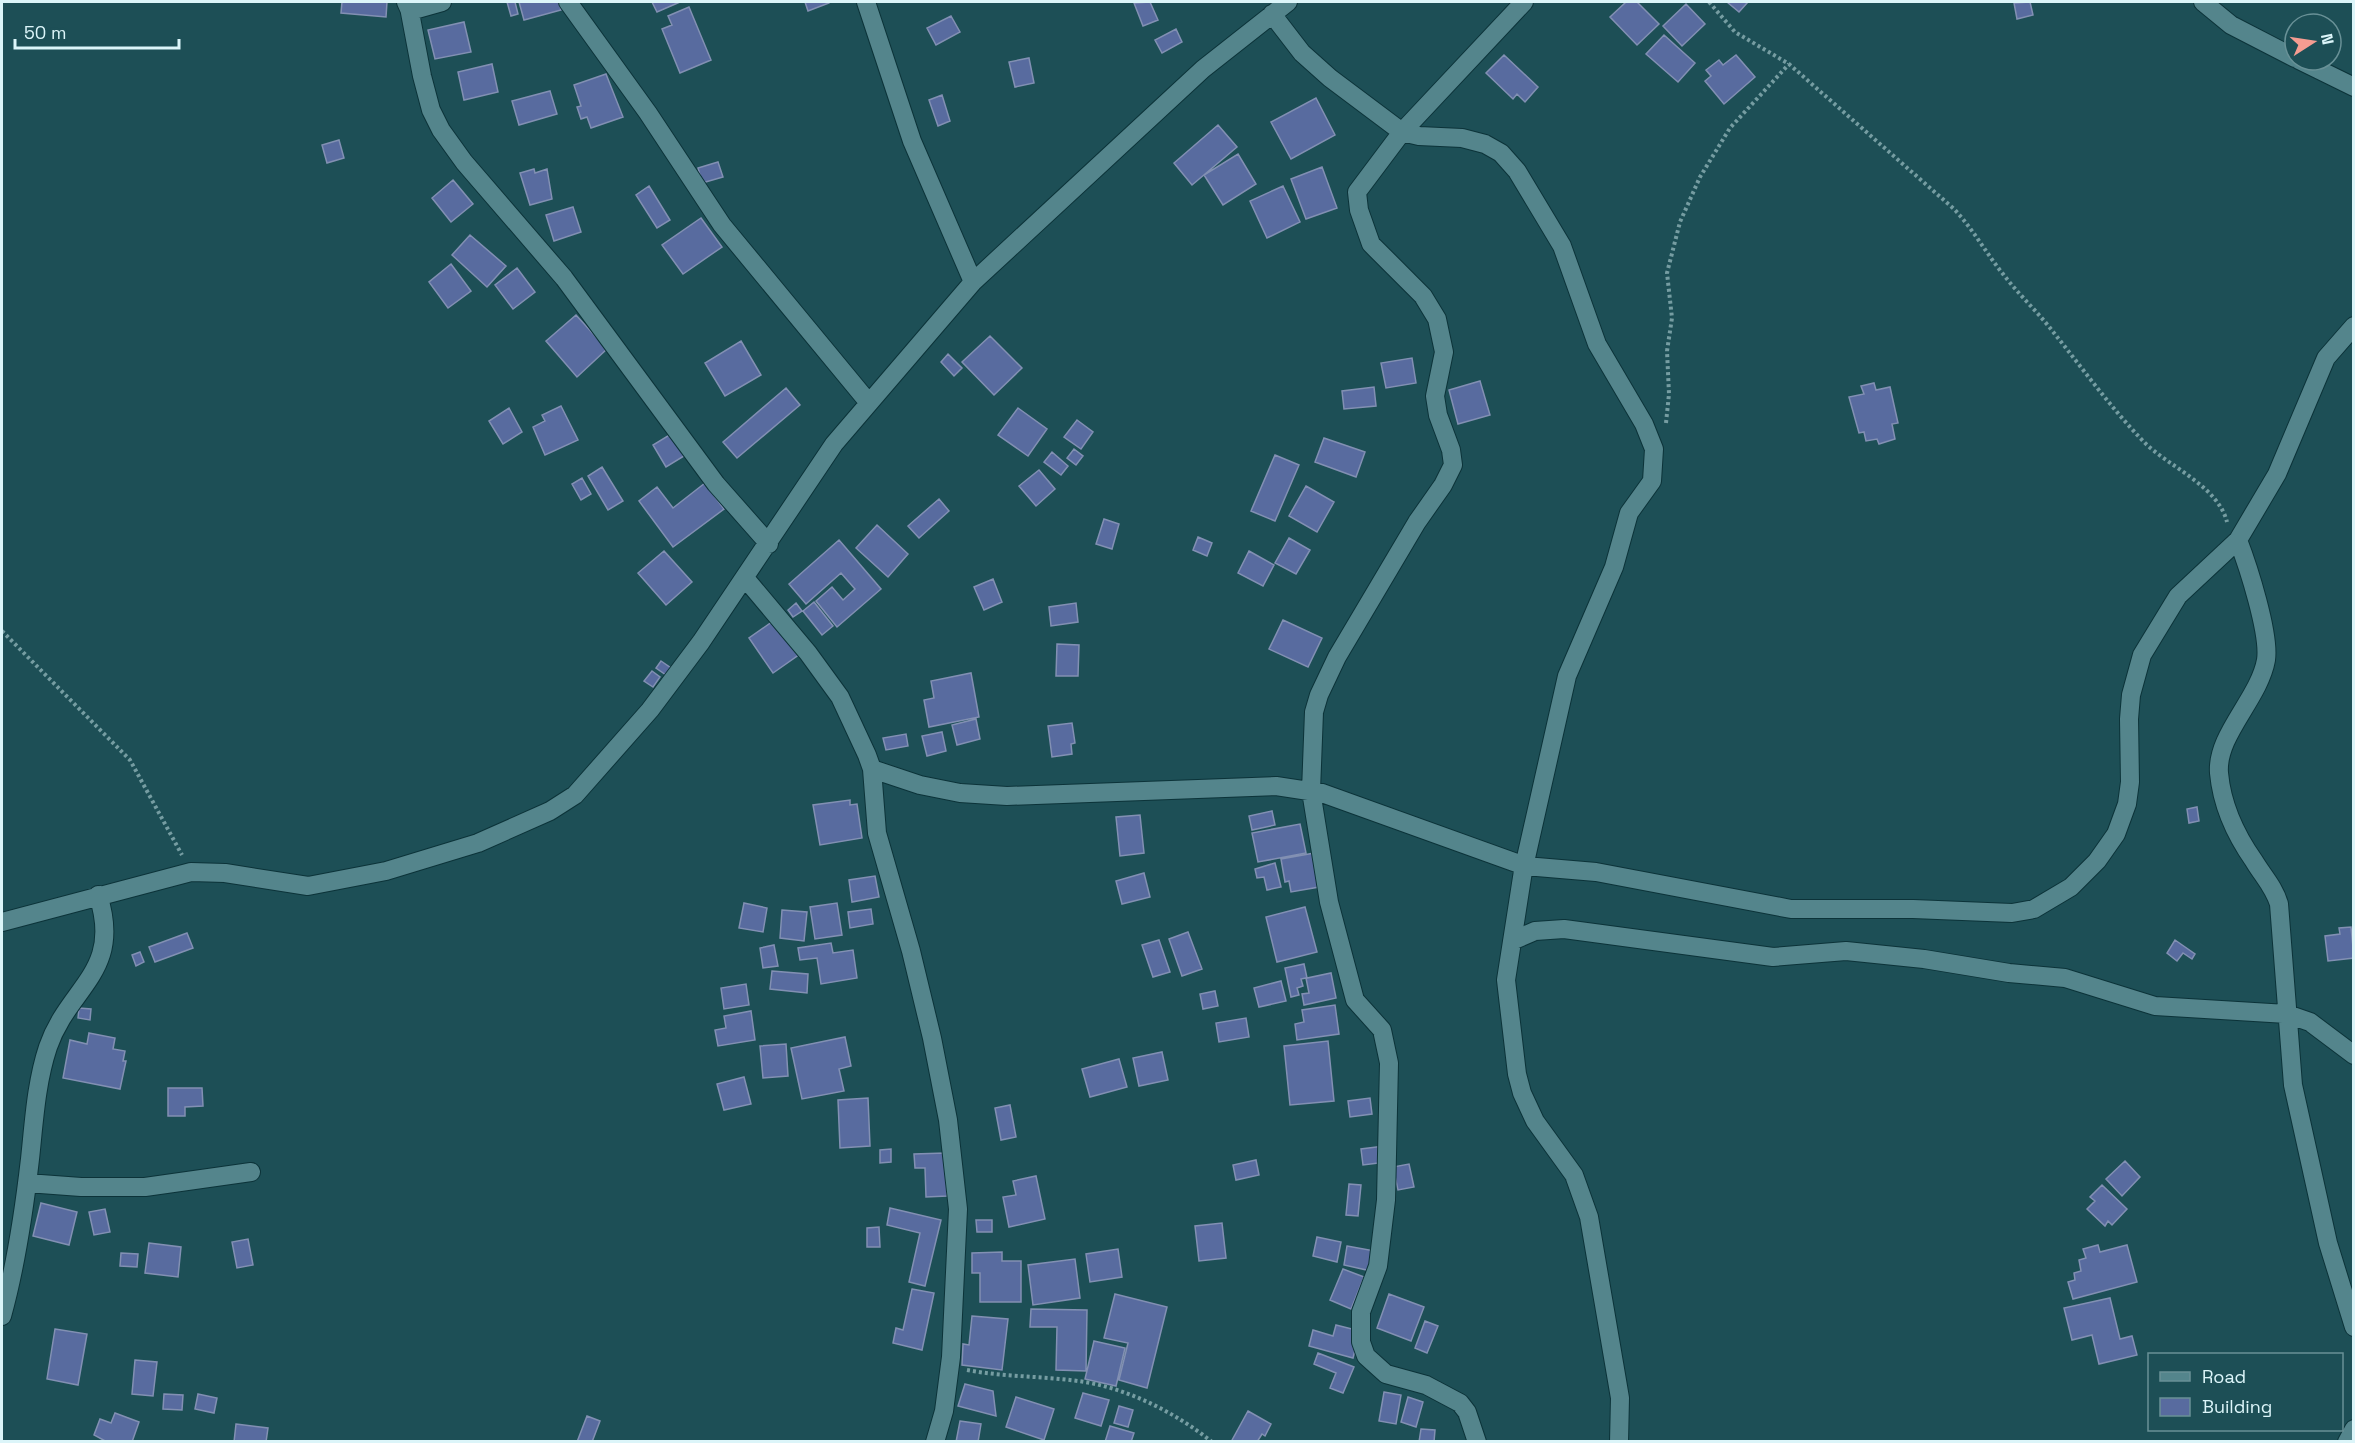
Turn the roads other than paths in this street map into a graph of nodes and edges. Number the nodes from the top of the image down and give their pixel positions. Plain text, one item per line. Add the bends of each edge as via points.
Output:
1 (442, 2) edge
2 (568, 2) edge
3 (866, 2) edge
4 (1288, 2) edge
5 (1524, 2) edge
6 (2203, 2) edge
7 (408, 5) edge
8 (1272, 14) junction
9 (2283, 52) edge
10 (2323, 72) edge
11 (2354, 87) edge
12 (1402, 132) junction
13 (973, 282) junction
14 (2354, 326) edge
15 (869, 404) junction
16 (2236, 543) junction
17 (769, 544) junction
18 (745, 578) junction
19 (872, 769) junction
20 (1311, 790) junction
21 (1525, 866) junction
22 (98, 895) junction
23 (2, 922) edge
24 (1512, 941) junction
25 (2287, 1014) junction
26 (2354, 1055) edge
27 (251, 1172) dead end
28 (27, 1183) junction
29 (2, 1316) edge
30 (2354, 1328) edge
31 (2354, 1429) edge
32 (935, 1442) edge
33 (1477, 1442) edge
34 (1619, 1442) edge
35 (2347, 1442) edge

1 - 7 street
2 - 15 street via 722,225
3 - 13 street via 912,141
4 - 8 street
5 - 12 street
6 - 9 street via 2231,25
7 - 17 street via 422,76 441,130 564,278 716,484
8 - 12 street via 1302,53
8 - 13 street via 1203,69
10 - 11 street
12 - 20 street via 1360,186 1358,203 1371,244 1423,296 1437,319 1444,352 1435,396 1453,465 1326,678 1314,712
12 - 21 street via 1485,144 1501,153 1517,171 1562,246 1597,344 1644,424 1654,450 1652,481 1629,513 1614,567 1567,676
13 - 15 street
14 - 16 street via 2326,358 2277,474
15 - 17 street via 834,444
16 - 21 street via 2178,596 2142,655 2131,695 2127,804 2116,834 2071,887 2034,909 2012,913 1791,909 1596,872
16 - 25 street via 2260,619 2266,660 2224,749 2219,772 2234,829 2270,883 2279,904
17 - 18 street
18 - 19 street via 840,697
18 - 22 street via 650,710 574,795 550,811 478,843 386,870 308,886 225,873 191,872
19 - 20 street via 960,793 1007,796 1248,785
19 - 32 street via 877,832 911,951 948,1120 958,1209 950,1366
20 - 21 street
20 - 33 street via 1329,902 1355,1000 1382,1030 1389,1063 1386,1200 1378,1266 1361,1312 1361,1342 1366,1356 1386,1374 1426,1385 1460,1403
21 - 24 street
22 - 23 street
22 - 28 street via 106,918 99,966 55,1026 40,1069
24 - 25 street via 1535,931 1564,929 1773,957 1860,952 2065,978 2155,1006
24 - 34 street via 1506,980 1517,1074 1535,1120 1569,1167 1586,1204 1620,1398
25 - 26 street via 2310,1022
25 - 30 street via 2293,1086 2310,1168
27 - 28 street via 145,1187
28 - 29 street
31 - 35 street

